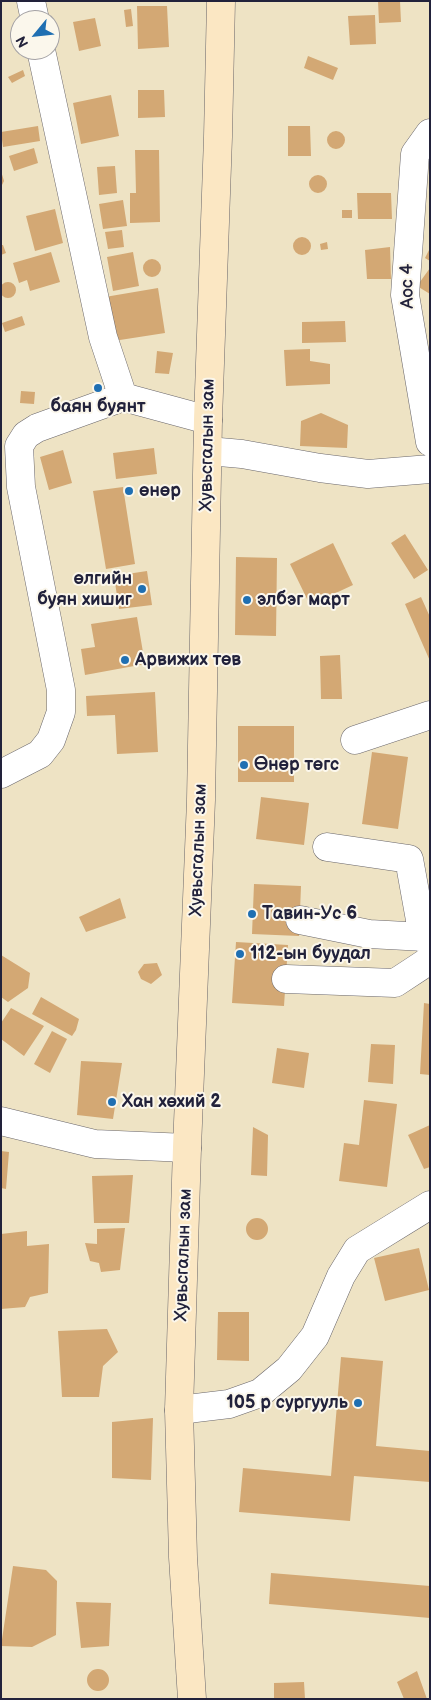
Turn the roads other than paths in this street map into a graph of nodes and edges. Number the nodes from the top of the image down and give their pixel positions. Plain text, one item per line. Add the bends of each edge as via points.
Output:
1 (221, 1) edge
2 (44, 60) edge
3 (430, 133) edge
4 (123, 397) junction
5 (208, 420) junction
6 (430, 442) edge
7 (208, 451) junction
8 (430, 469) edge
9 (11, 479) edge
10 (430, 715) edge
11 (354, 740) dead end
12 (1, 774) edge
13 (327, 847) dead end
14 (300, 920) dead end
15 (428, 947) edge
16 (286, 979) dead end
17 (1, 1121) edge
18 (187, 1148) junction
19 (430, 1205) edge
20 (179, 1410) junction
21 (192, 1699) edge

1 - 5 main road, Хувьсгалын зам
2 - 4 street via 103,337
3 - 6 street, Аос 4 via 415,154 404,295
4 - 5 street
4 - 9 street via 37,428 26,435 19,446
5 - 7 main road, Хувьсгалын зам
7 - 8 street via 368,474
7 - 18 main road, Хувьсгалын зам via 201,800
9 - 12 street via 60,690 61,712 51,740 40,754
10 - 11 street
13 - 15 street via 409,859
14 - 15 street
15 - 16 street via 395,983
17 - 18 street via 95,1144
18 - 20 main road, Хувьсгалын зам
19 - 20 street via 357,1250 341,1276 315,1336 289,1369 260,1393 229,1404
20 - 21 main road, Хувьсгалын зам via 183,1557

